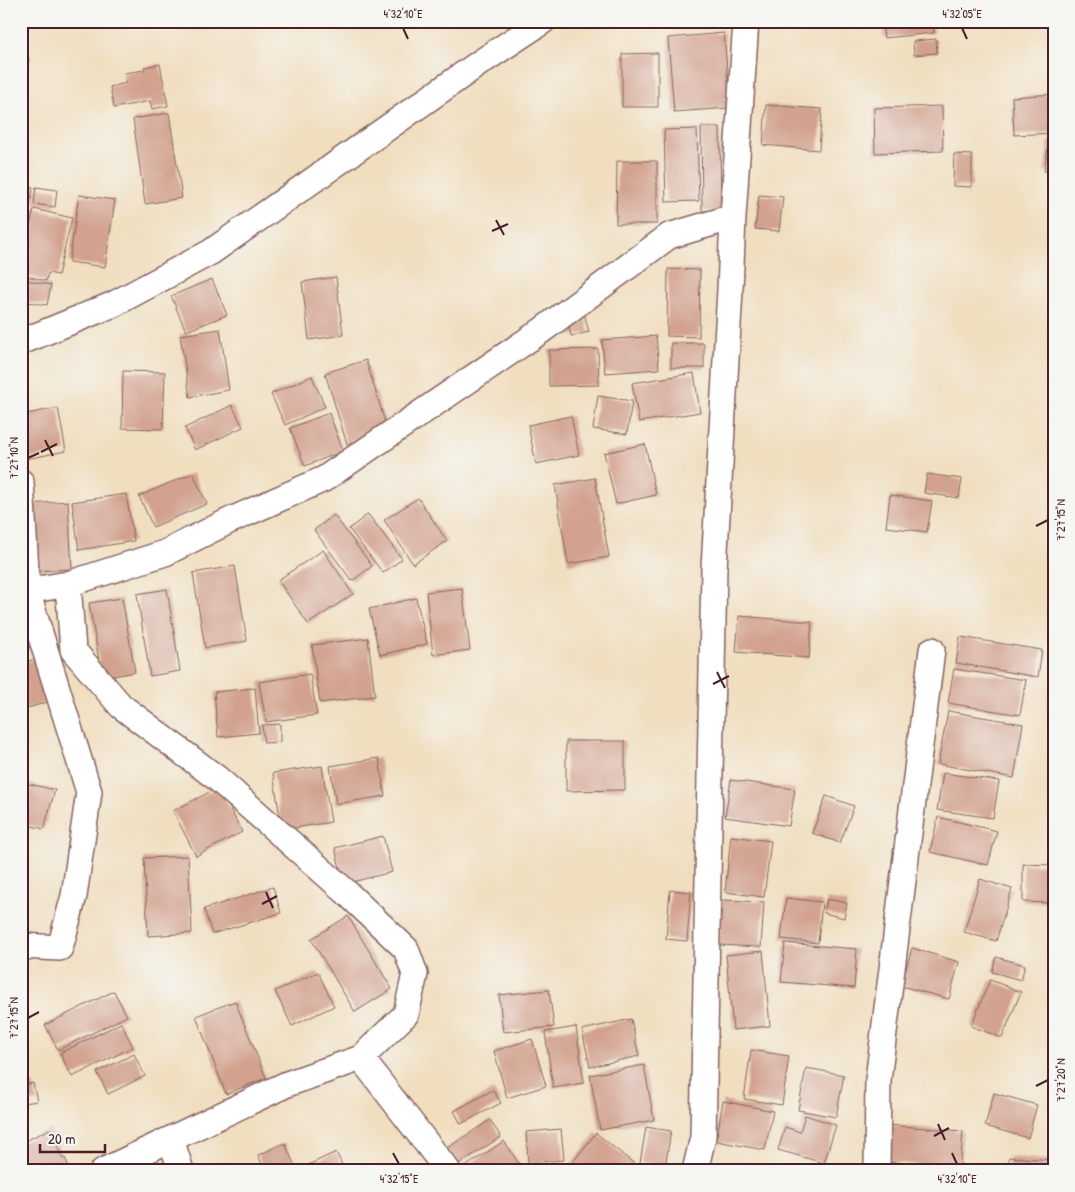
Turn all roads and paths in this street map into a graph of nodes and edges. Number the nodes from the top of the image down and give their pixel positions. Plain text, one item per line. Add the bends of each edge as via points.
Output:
1 (544, 21) edge
2 (746, 21) edge
3 (733, 217) junction
4 (21, 342) edge
5 (21, 482) edge
6 (68, 584) junction
7 (27, 590) junction
8 (932, 650) dead end
9 (21, 946) edge
10 (361, 1058) junction
11 (171, 1139) junction
12 (103, 1171) edge
13 (181, 1171) edge
14 (448, 1171) edge
15 (695, 1171) edge
16 (877, 1171) edge

1 - 4 street via 211,252 114,304
2 - 3 street
3 - 6 street via 669,236 541,331 324,479 165,553
3 - 15 street via 714,568 703,1137
5 - 7 street
6 - 7 street
6 - 10 street via 73,650 120,706 218,779 406,949 415,974 406,1014
7 - 9 street via 89,792 74,896 60,948
8 - 16 street via 878,1080
10 - 11 street via 287,1084
10 - 14 street
11 - 12 street
11 - 13 street

